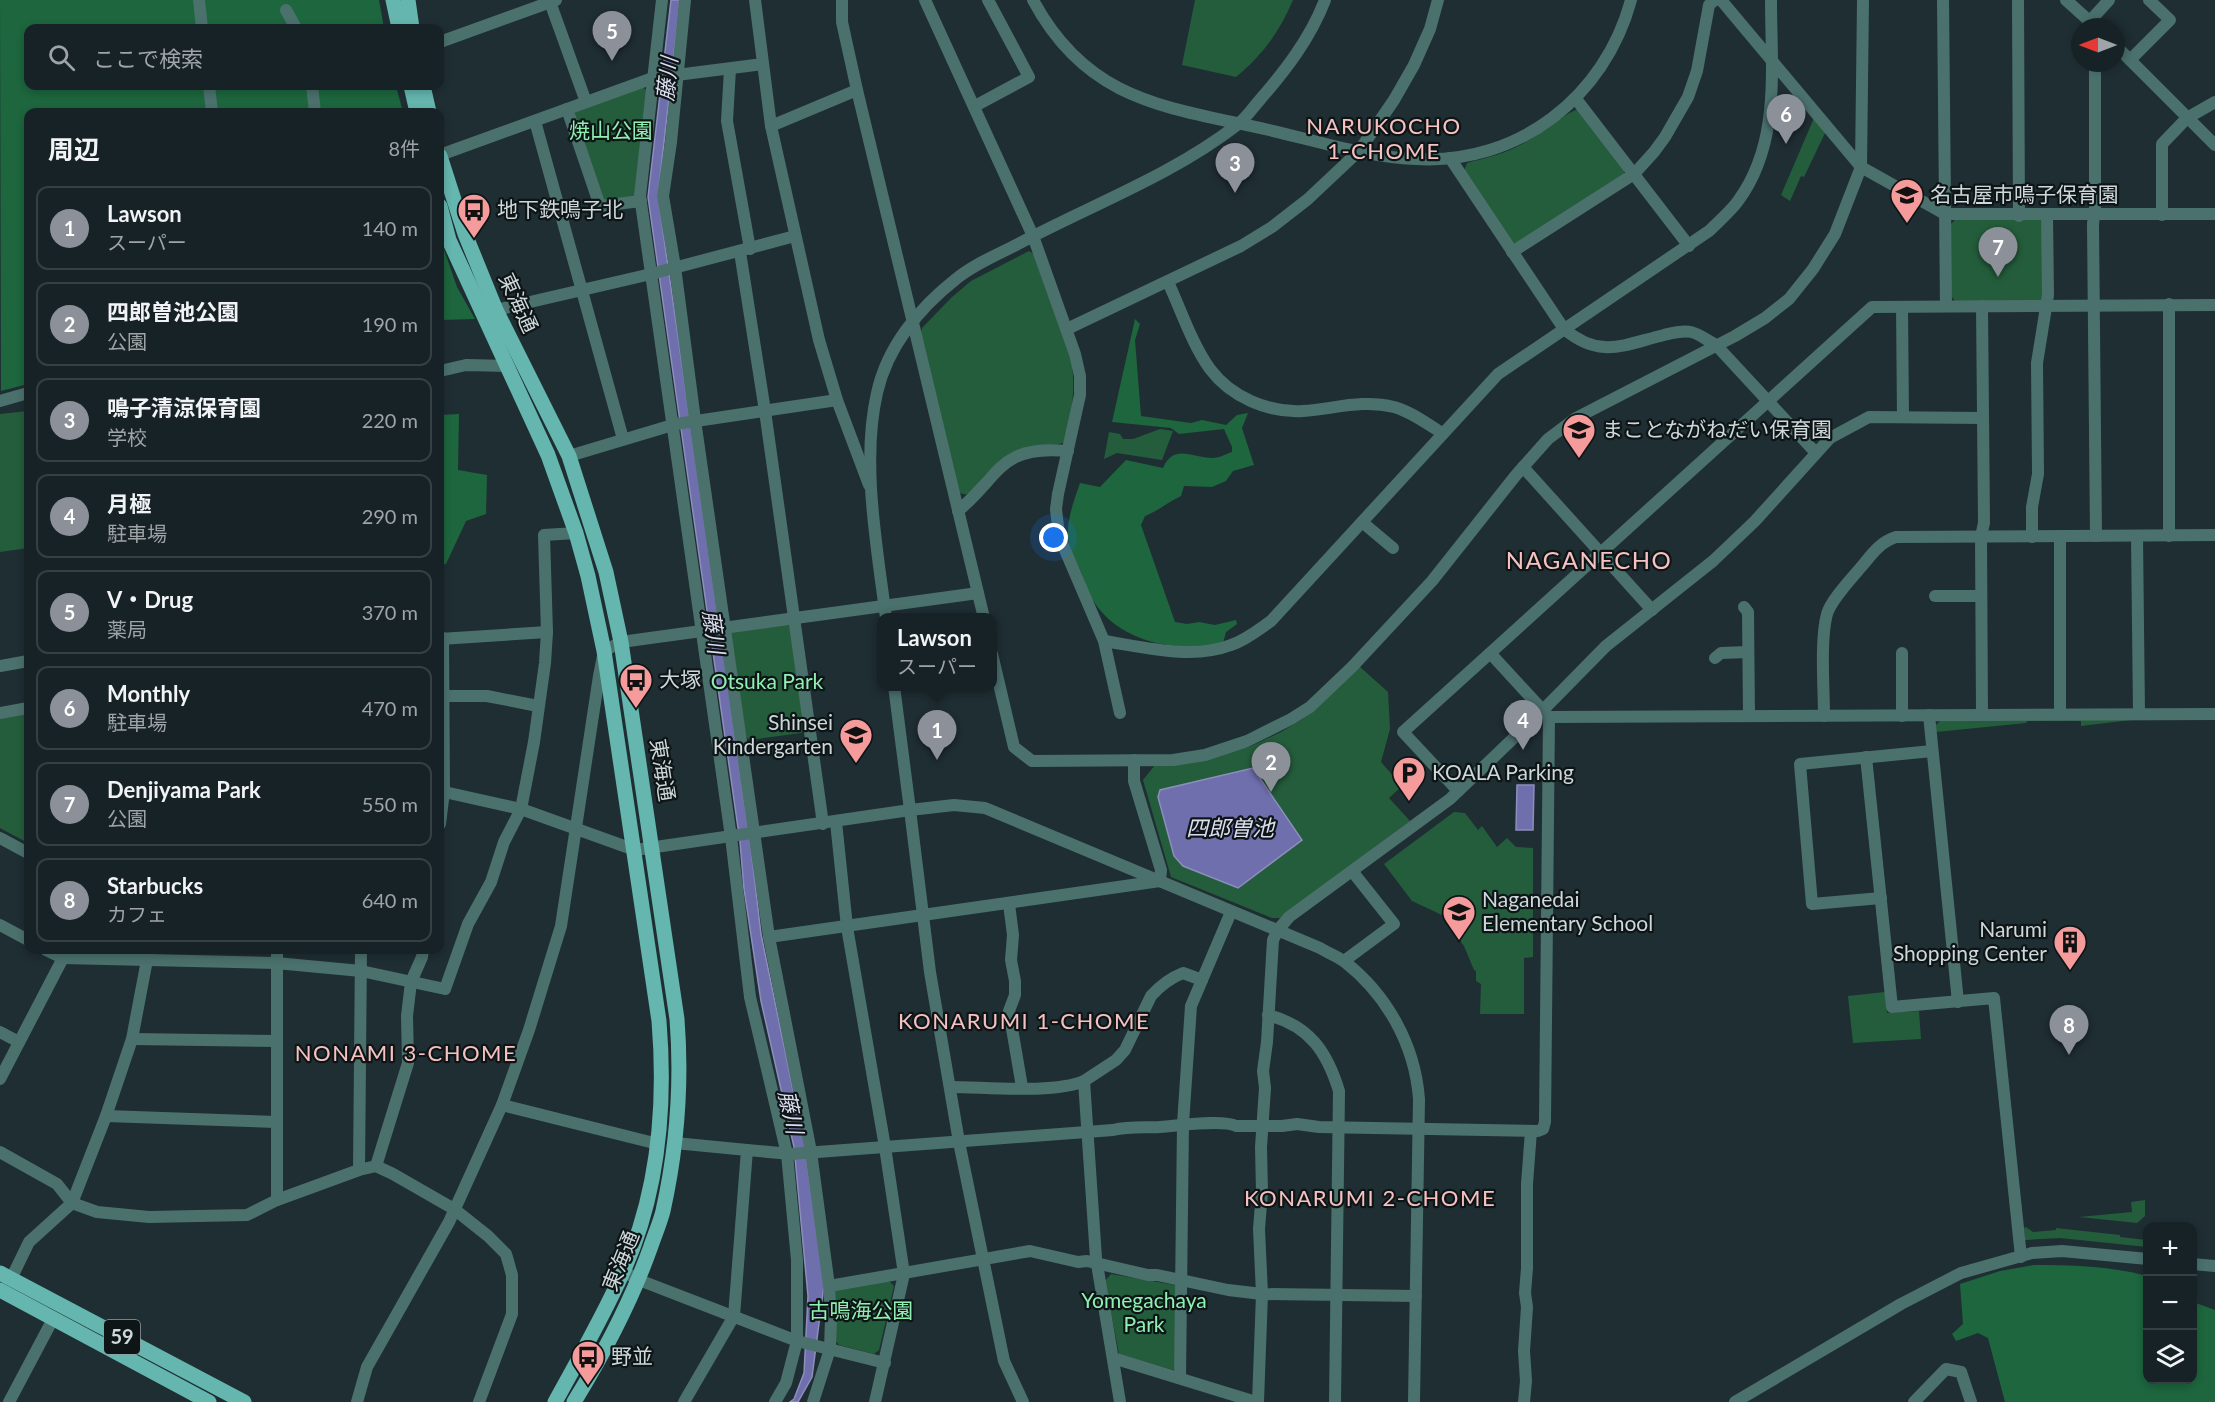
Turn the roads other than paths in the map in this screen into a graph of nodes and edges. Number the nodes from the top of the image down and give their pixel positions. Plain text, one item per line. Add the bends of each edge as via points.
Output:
1 (199, 0) edge
2 (393, 0) edge
3 (408, 0) edge
4 (662, 0) edge
5 (685, 0) edge
6 (754, 0) edge
7 (842, 0) edge
8 (926, 0) edge
9 (988, 0) edge
10 (1033, 0) edge
11 (1048, 0) edge
12 (1325, 0) edge
13 (1438, 0) edge
14 (1631, 0) edge
15 (1715, 0) edge
16 (1721, 0) edge
17 (1771, 0) edge
18 (1863, 0) edge
19 (1943, 0) edge
20 (2018, 0) edge
21 (2066, 0) edge
22 (2109, 0) edge
23 (2149, 0) edge
24 (553, 1) edge
25 (286, 10) dead end
26 (1040, 13) junction
27 (2085, 18) edge
28 (2097, 18) edge
29 (202, 24) edge
30 (294, 24) edge
31 (398, 24) edge
32 (411, 24) edge
33 (444, 41) edge
34 (2125, 55) edge
35 (1771, 59) junction
36 (2130, 60) junction
37 (763, 64) junction
38 (730, 69) junction
39 (2095, 72) edge
40 (675, 75) junction
41 (656, 77) junction
42 (209, 90) edge
43 (312, 90) edge
44 (412, 90) edge
45 (424, 90) edge
46 (857, 90) junction
47 (1576, 99) junction
48 (586, 102) junction
49 (2215, 102) edge
50 (975, 106) junction
51 (212, 108) edge
52 (315, 108) edge
53 (416, 108) edge
54 (428, 108) edge
55 (567, 109) junction
56 (2187, 118) junction
57 (535, 121) junction
58 (1239, 124) junction
59 (771, 126) junction
60 (2215, 145) edge
61 (1359, 151) junction
62 (444, 154) edge
63 (1449, 158) junction
64 (1861, 167) junction
65 (444, 168) edge
66 (1634, 174) junction
67 (641, 201) junction
68 (1945, 214) junction
69 (2094, 214) junction
70 (2162, 214) junction
71 (2215, 214) edge
72 (2047, 215) junction
73 (2019, 216) junction
74 (444, 223) edge
75 (795, 236) junction
76 (1033, 236) junction
77 (1689, 246) junction
78 (745, 250) junction
79 (1512, 252) junction
80 (672, 268) junction
81 (653, 273) junction
82 (1168, 282) junction
83 (582, 290) junction
84 (2169, 304) junction
85 (2045, 305) junction
86 (2094, 305) junction
87 (2215, 305) edge
88 (1946, 306) junction
89 (1982, 306) junction
90 (1902, 307) junction
91 (496, 310) junction
92 (913, 321) junction
93 (1067, 329) junction
94 (1564, 329) junction
95 (1716, 345) junction
96 (508, 366) junction
97 (444, 370) edge
98 (24, 394) edge
99 (837, 400) junction
100 (0, 401) edge
101 (1768, 401) junction
102 (765, 411) junction
103 (1903, 417) junction
104 (1983, 418) junction
105 (693, 420) junction
106 (674, 424) junction
107 (1442, 433) junction
108 (623, 439) junction
109 (1068, 451) junction
110 (1816, 453) junction
111 (569, 456) junction
112 (1523, 467) junction
113 (872, 491) junction
114 (958, 511) junction
115 (1362, 522) junction
116 (576, 533) junction
117 (2215, 535) edge
118 (1981, 536) junction
119 (2060, 536) junction
120 (2096, 536) junction
121 (2137, 536) junction
122 (2169, 536) junction
123 (2032, 537) junction
124 (1393, 548) dead end
125 (1602, 553) junction
126 (978, 593) junction
127 (1935, 596) dead end
128 (1981, 596) junction
129 (1744, 607) dead end
130 (1652, 610) junction
131 (885, 611) edge
132 (983, 613) edge
133 (793, 618) junction
134 (723, 628) junction
135 (703, 631) junction
136 (547, 632) junction
137 (444, 638) edge
138 (1104, 641) junction
139 (621, 642) junction
140 (604, 651) junction
141 (1748, 652) junction
142 (1902, 653) dead end
143 (1491, 654) junction
144 (1715, 658) dead end
145 (24, 662) edge
146 (0, 666) edge
147 (997, 672) edge
148 (895, 691) edge
149 (444, 696) edge
150 (538, 706) junction
151 (24, 709) edge
152 (0, 713) edge
153 (1120, 713) dead end
154 (1546, 714) junction
155 (2060, 714) junction
156 (2139, 714) junction
157 (2215, 714) edge
158 (1929, 715) junction
159 (1982, 715) junction
160 (1749, 716) junction
161 (1824, 716) junction
162 (1902, 716) junction
163 (1932, 751) junction
164 (1866, 757) junction
165 (1134, 760) junction
166 (444, 791) edge
167 (1458, 791) junction
168 (521, 809) junction
169 (910, 810) junction
170 (836, 822) junction
171 (823, 824) junction
172 (576, 829) junction
173 (752, 833) junction
174 (733, 836) junction
175 (0, 838) edge
176 (652, 847) junction
177 (635, 850) junction
178 (24, 851) edge
179 (1352, 871) junction
180 (1160, 881) junction
181 (1881, 898) junction
182 (1009, 904) junction
183 (1231, 912) junction
184 (924, 915) junction
185 (0, 926) edge
186 (847, 927) junction
187 (1278, 930) junction
188 (769, 937) junction
189 (24, 938) edge
190 (63, 954) edge
191 (277, 954) edge
192 (361, 954) edge
193 (422, 954) edge
194 (147, 960) junction
195 (1344, 961) junction
196 (276, 963) junction
197 (361, 970) junction
198 (1202, 980) junction
199 (411, 982) junction
200 (1958, 1002) junction
201 (1268, 1015) junction
202 (0, 1032) edge
203 (132, 1039) junction
204 (277, 1041) junction
205 (19, 1042) junction
206 (0, 1079) edge
207 (1084, 1080) junction
208 (951, 1087) junction
209 (1022, 1088) junction
210 (502, 1105) junction
211 (106, 1116) junction
212 (277, 1122) junction
213 (1184, 1124) junction
214 (1263, 1126) junction
215 (1340, 1127) junction
216 (1418, 1129) junction
217 (1531, 1131) junction
218 (1087, 1132) junction
219 (959, 1142) junction
220 (675, 1143) junction
221 (658, 1144) junction
222 (885, 1147) junction
223 (747, 1150) junction
224 (0, 1152) edge
225 (809, 1152) junction
226 (789, 1154) junction
227 (376, 1166) junction
228 (359, 1170) junction
229 (277, 1200) junction
230 (72, 1203) junction
231 (454, 1209) junction
232 (2021, 1257) junction
233 (982, 1259) junction
234 (2143, 1259) edge
235 (1096, 1263) junction
236 (2197, 1264) edge
237 (2215, 1266) edge
238 (623, 1271) junction
239 (904, 1274) junction
240 (1181, 1279) junction
241 (639, 1280) junction
242 (4, 1281) edge
243 (829, 1286) junction
244 (1262, 1294) junction
245 (1335, 1295) junction
246 (1416, 1296) junction
247 (734, 1316) junction
248 (53, 1319) junction
249 (800, 1342) junction
250 (827, 1348) junction
251 (1113, 1358) junction
252 (885, 1363) junction
253 (1180, 1378) junction
254 (9, 1402) edge
255 (209, 1402) edge
256 (244, 1402) edge
257 (357, 1402) edge
258 (479, 1402) edge
259 (555, 1402) edge
260 (574, 1402) edge
261 (684, 1402) edge
262 (775, 1402) edge
263 (813, 1402) edge
264 (875, 1402) edge
265 (1023, 1402) edge
266 (1120, 1402) edge
267 (1257, 1402) edge
268 (1335, 1402) edge
269 (1414, 1402) edge
270 (1524, 1402) edge
271 (1735, 1402) edge
272 (1914, 1402) edge
273 (1971, 1402) edge

1 - 29 street
2 - 31 main road
3 - 32 main road
4 - 41 street
5 - 40 street
6 - 37 street
7 - 46 street via 842,22
8 - 50 street
9 - 50 street via 1029,77
10 - 26 street
11 - 26 street
12 - 58 street via 1300,49
13 - 61 street via 1414,65
14 - 47 street via 1603,66
15 - 66 street via 1709,5 1688,97 1665,137
16 - 35 street
17 - 35 street
18 - 64 street
19 - 68 street
20 - 73 street
21 - 27 street
22 - 28 street
23 - 36 street via 2170,20
24 - 33 street
24 - 48 street
25 - 30 street
26 - 58 street via 1080,61 1120,90 1166,108
34 - 36 street
35 - 64 street
35 - 77 street via 1768,132 1754,175 1738,202
36 - 56 street
37 - 38 street
37 - 59 street
38 - 40 street
38 - 78 street via 727,121
39 - 69 street
40 - 41 street
40 - 80 street via 663,196
41 - 48 street
41 - 67 street
42 - 51 street
43 - 52 street
44 - 53 main road
45 - 54 main road
46 - 59 street
46 - 92 street
47 - 63 street via 1510,143
47 - 66 street
48 - 55 street
49 - 56 street
50 - 76 street
55 - 57 street
55 - 67 street via 600,206
56 - 60 street
56 - 70 street via 2162,144
57 - 62 street
57 - 83 street
58 - 61 street
58 - 76 street via 1166,171
59 - 75 street
61 - 63 street via 1398,158
61 - 82 street via 1272,227
63 - 79 street
64 - 68 street
64 - 95 street via 1835,234 1789,299 1765,318
65 - 91 main road, 東海通 via 465,234
66 - 77 street
66 - 79 street
67 - 81 street
68 - 73 street
68 - 88 street
69 - 70 street
69 - 72 street
69 - 86 street
70 - 71 street
72 - 73 street
72 - 85 street
74 - 96 main road, 東海通 via 448,240
75 - 78 street
75 - 99 street
76 - 92 street via 957,278
76 - 93 street
77 - 94 street
78 - 80 street
78 - 102 street
79 - 94 street
80 - 81 street
80 - 105 street
81 - 83 street
81 - 106 street
82 - 93 street
82 - 107 street via 1209,367 1218,378 1256,404 1287,411 1362,403 1392,407
83 - 91 street
83 - 108 street
84 - 86 street
84 - 87 street
84 - 122 street
85 - 86 street
85 - 89 street
85 - 123 street via 2037,363 2038,474
86 - 120 street
88 - 89 street
88 - 90 street
89 - 104 street
90 - 101 street via 1872,307
90 - 103 street
91 - 111 main road, 東海通
92 - 113 street via 893,350 877,390 870,431
92 - 114 street
93 - 109 street via 1080,376
94 - 95 street via 1584,344 1608,349 1674,332 1691,332
94 - 107 street via 1498,374
95 - 101 street
95 - 112 street via 1576,418 1548,439
96 - 97 street via 466,365
96 - 116 main road, 東海通 via 548,455
98 - 100 street
99 - 102 street
99 - 113 street
101 - 110 street
101 - 125 street
102 - 105 street
102 - 133 street
103 - 104 street
103 - 110 street via 1869,417 1830,438
104 - 118 street
105 - 106 street
105 - 134 street
106 - 108 street
106 - 135 street
107 - 115 street
108 - 111 street
109 - 114 street via 1048,449 1009,460
109 - 138 street via 1056,509 1059,536
110 - 130 street via 1755,521
111 - 139 main road, 東海通 via 606,572
112 - 125 street
112 - 165 street via 1432,581 1310,706 1278,727 1229,748 1173,760
113 - 131 street
114 - 126 street
115 - 124 street
115 - 138 street via 1271,621 1231,645 1209,651 1185,651
116 - 136 street via 544,535
116 - 140 main road, 東海通
117 - 122 street
118 - 123 street
118 - 128 street
118 - 161 street via 1896,537 1880,545 1827,614
119 - 120 street
119 - 123 street
119 - 155 street
120 - 121 street
121 - 122 street
121 - 156 street
125 - 130 street
125 - 143 street
126 - 131 street
126 - 132 street
127 - 128 street
128 - 159 street
129 - 141 street via 1748,612
130 - 154 street via 1606,646
131 - 133 street
133 - 134 street
133 - 171 street
134 - 135 street
134 - 173 street
135 - 139 street
135 - 174 street
136 - 137 street
136 - 150 street
138 - 153 street
139 - 140 street
139 - 176 main road, 東海通
140 - 172 street
140 - 177 main road, 東海通
141 - 144 street via 1721,653
141 - 160 street
142 - 162 street
143 - 154 street
143 - 167 street via 1403,732
145 - 146 street
147 - 165 street via 1014,747 1032,761
148 - 169 street
149 - 150 street via 487,696
150 - 168 street
151 - 152 street
154 - 160 street
154 - 167 street
154 - 217 street via 1545,1122 1543,1130
155 - 156 street
155 - 159 street
156 - 157 street
158 - 159 street
158 - 162 street
158 - 163 street
160 - 161 street
161 - 162 street
163 - 164 street
163 - 200 street
164 - 181 street
164 - 181 street via 1800,765 1812,904
165 - 180 street via 1134,781 1161,870
166 - 168 street
167 - 179 street
168 - 172 street
168 - 199 street via 504,842 491,882 468,924 445,989
169 - 170 street
169 - 180 street via 954,805 985,808
169 - 184 street
170 - 171 street
170 - 186 street
171 - 173 street
172 - 177 street
172 - 210 street via 553,956
173 - 174 street
173 - 188 street
174 - 176 street
174 - 226 street via 750,997
175 - 178 street
176 - 177 street
176 - 220 main road, 東海通 via 680,1051
177 - 221 main road, 東海通 via 660,1021 663,1061
179 - 187 street via 1289,917
179 - 195 street via 1394,924
180 - 182 street
180 - 183 street
181 - 200 street via 1892,1007
182 - 184 street
182 - 209 street via 1015,981 1009,1011
183 - 187 street
183 - 198 street
184 - 186 street
184 - 208 street
185 - 189 street
186 - 188 street
186 - 222 street
187 - 195 street
187 - 201 street via 1273,940
188 - 225 street
190 - 194 street
190 - 205 street
191 - 196 street
192 - 197 street
193 - 199 street
194 - 196 street
194 - 203 street
195 - 216 street via 1381,999 1405,1039 1417,1078
196 - 197 street
196 - 204 street
197 - 199 street
197 - 228 street
198 - 207 street via 1183,973 1157,989 1125,1050
198 - 213 street via 1191,1006
199 - 227 street via 408,1064
200 - 232 street via 1994,998
201 - 214 street
201 - 215 street via 1289,1021 1323,1052 1339,1091
202 - 205 street
203 - 204 street
203 - 211 street
204 - 212 street
205 - 206 street
207 - 209 street via 1073,1085
207 - 218 street
208 - 209 street
208 - 219 street
210 - 221 street
210 - 231 street
211 - 212 street
211 - 230 street
212 - 229 street
213 - 214 street
213 - 218 street
213 - 240 street
214 - 215 street
214 - 244 street via 1259,1229
215 - 216 street
215 - 245 street
216 - 217 street
216 - 246 street
217 - 270 street
218 - 219 street
218 - 235 street
219 - 222 street
219 - 233 street
220 - 223 street
220 - 241 main road, 東海通 via 662,1213
221 - 238 main road, 東海通 via 645,1208
222 - 225 street
222 - 239 street
223 - 226 street
223 - 247 street
224 - 230 street via 57,1184
225 - 226 street
225 - 243 street
226 - 249 street
227 - 228 street
227 - 231 street
228 - 229 street
229 - 230 street via 247,1215 149,1217 98,1212
230 - 242 street via 28,1242
231 - 257 street via 367,1367
231 - 258 street via 506,1254 512,1275 512,1314
232 - 234 street via 2062,1251
232 - 271 street via 1945,1280
233 - 235 street via 1030,1251
233 - 239 street
233 - 265 street via 1004,1361
235 - 240 street
235 - 251 street
236 - 237 street
238 - 241 street
238 - 259 main road, 東海通
239 - 243 street
239 - 252 street
240 - 244 street
240 - 253 street
241 - 247 street
241 - 260 main road, 東海通
242 - 248 main road, 59
242 - 256 main road, 59
243 - 250 street via 831,1318
244 - 245 street
244 - 267 street
245 - 246 street
245 - 268 street
246 - 269 street
247 - 249 street
247 - 261 street
248 - 254 street
248 - 255 main road, 59
249 - 250 street
249 - 262 street
250 - 252 street
250 - 263 street
251 - 253 street
251 - 266 street
252 - 264 street
253 - 267 street
272 - 273 street via 1946,1369 1961,1372

